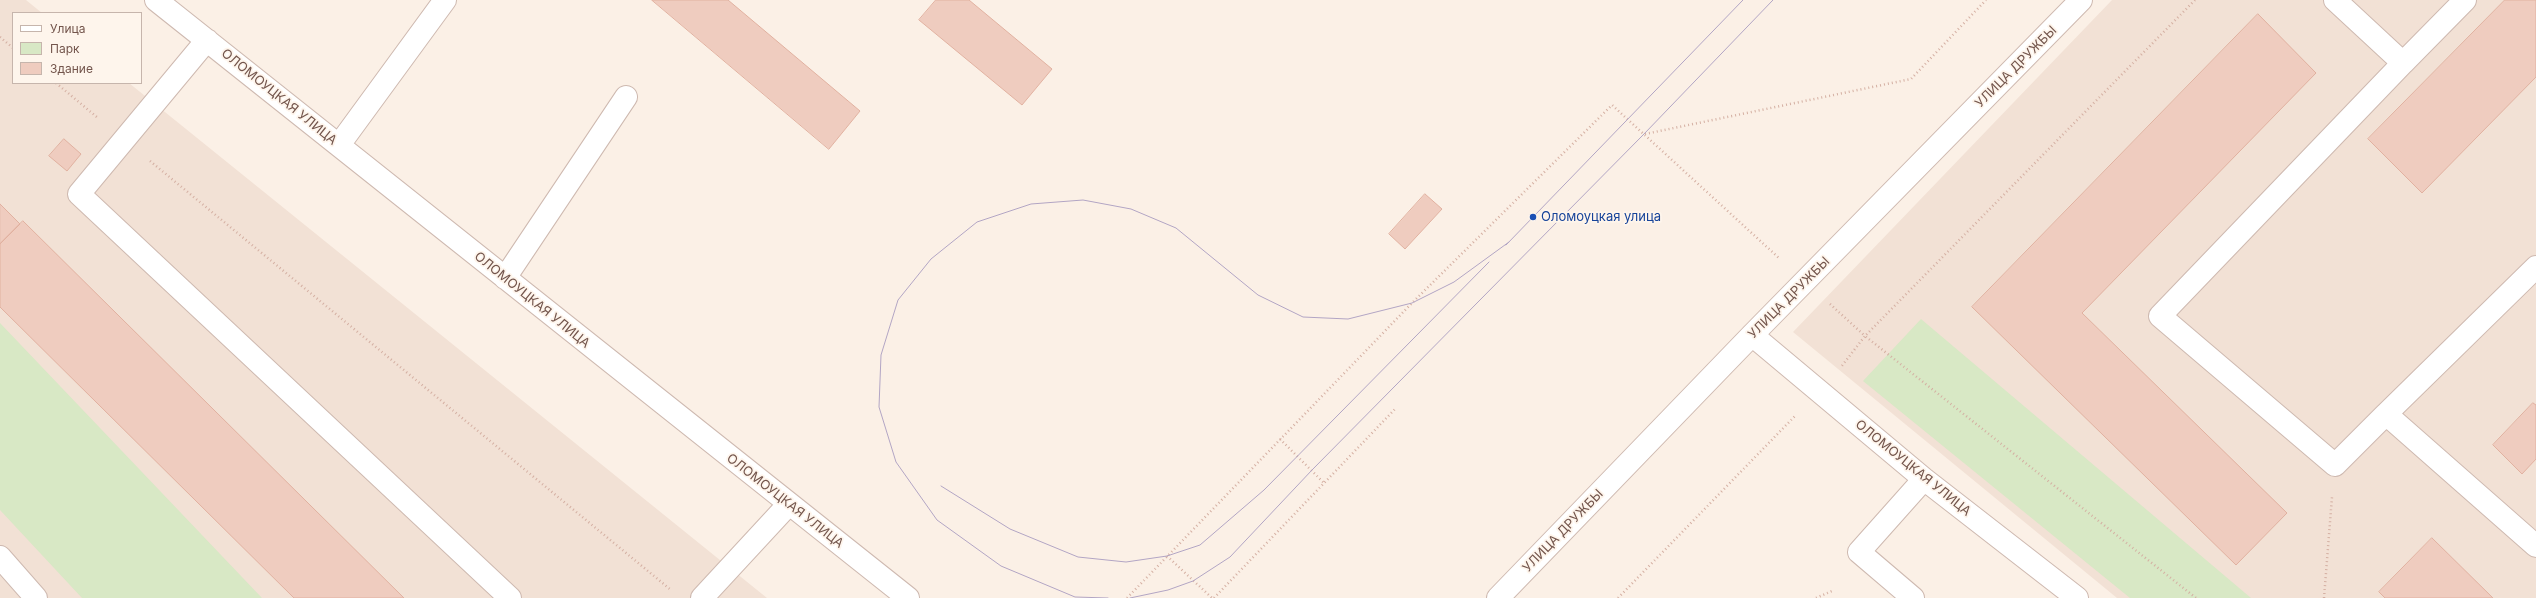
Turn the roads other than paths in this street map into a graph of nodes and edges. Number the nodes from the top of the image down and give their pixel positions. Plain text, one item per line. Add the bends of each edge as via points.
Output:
1 (156, 0) edge
2 (445, 0) edge
3 (2081, 0) edge
4 (2335, 0) edge
5 (2465, 0) edge
6 (207, 40) junction
7 (2403, 63) junction
8 (626, 97) dead end
9 (339, 145) junction
10 (2536, 267) edge
11 (505, 278) junction
12 (1752, 335) junction
13 (2386, 414) junction
14 (1924, 479) junction
15 (788, 505) junction
16 (2536, 546) edge
17 (0, 557) edge
18 (36, 598) edge
19 (510, 598) edge
20 (702, 598) edge
21 (908, 598) edge
22 (1498, 598) edge
23 (1913, 598) edge
24 (2077, 598) edge

1 - 6 street, ОЛОМОУЦКАЯ УЛИЦА
2 - 9 street
3 - 12 street, УЛИЦА ДРУЖБЫ
4 - 7 street
5 - 7 street
6 - 9 street, ОЛОМОУЦКАЯ УЛИЦА
6 - 19 street via 79,194
7 - 13 street via 2160,316 2335,465
8 - 11 street
9 - 11 street, ОЛОМОУЦКАЯ УЛИЦА
10 - 13 street
11 - 15 street, ОЛОМОУЦКАЯ УЛИЦА
12 - 14 street, ОЛОМОУЦКАЯ УЛИЦА
12 - 22 street, УЛИЦА ДРУЖБЫ
13 - 16 street
14 - 23 street via 1859,552
14 - 24 street, ОЛОМОУЦКАЯ УЛИЦА
15 - 20 street
15 - 21 street, ОЛОМОУЦКАЯ УЛИЦА
17 - 18 street

